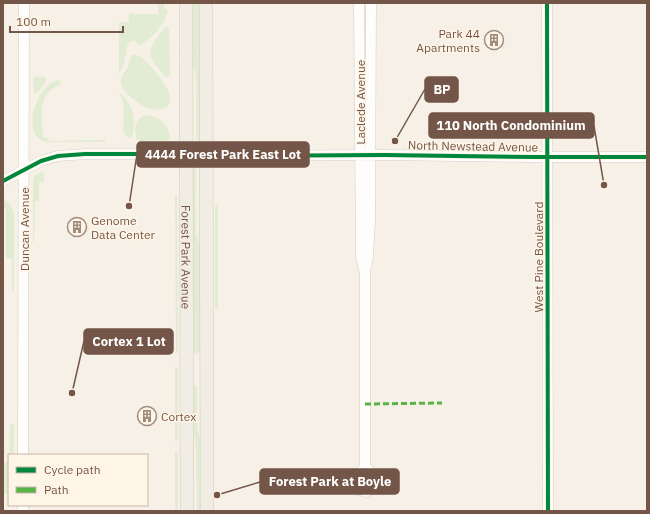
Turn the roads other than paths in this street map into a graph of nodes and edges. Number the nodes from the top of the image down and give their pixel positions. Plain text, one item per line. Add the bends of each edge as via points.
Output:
1 (24, 3) edge
2 (186, 3) edge
3 (206, 3) edge
4 (359, 3) edge
5 (371, 3) edge
6 (547, 3) edge
7 (186, 154) junction
8 (365, 155) junction
9 (206, 156) junction
10 (547, 157) junction
11 (647, 157) edge
12 (24, 169) junction
13 (3, 181) edge
14 (23, 454) edge
15 (365, 466) dead end
16 (187, 511) edge
17 (207, 511) edge
18 (548, 511) edge

1 - 12 street, Duncan Avenue
2 - 7 main road, Forest Park Avenue
3 - 9 main road, Forest Park Avenue
4 - 8 street, Laclede Avenue
5 - 8 street, Laclede Avenue
6 - 10 street, West Pine Boulevard
7 - 9 street, North Newstead Avenue
7 - 12 street, North Newstead Avenue via 65,155 47,159
7 - 16 main road, Forest Park Avenue
8 - 9 street, North Newstead Avenue
8 - 10 street, North Newstead Avenue
8 - 15 street, Laclede Avenue via 369,234 365,272
9 - 17 main road, Forest Park Avenue
10 - 11 street, North Newstead Avenue
10 - 18 street, West Pine Boulevard
12 - 13 street, North Newstead Avenue
12 - 14 street, Duncan Avenue

